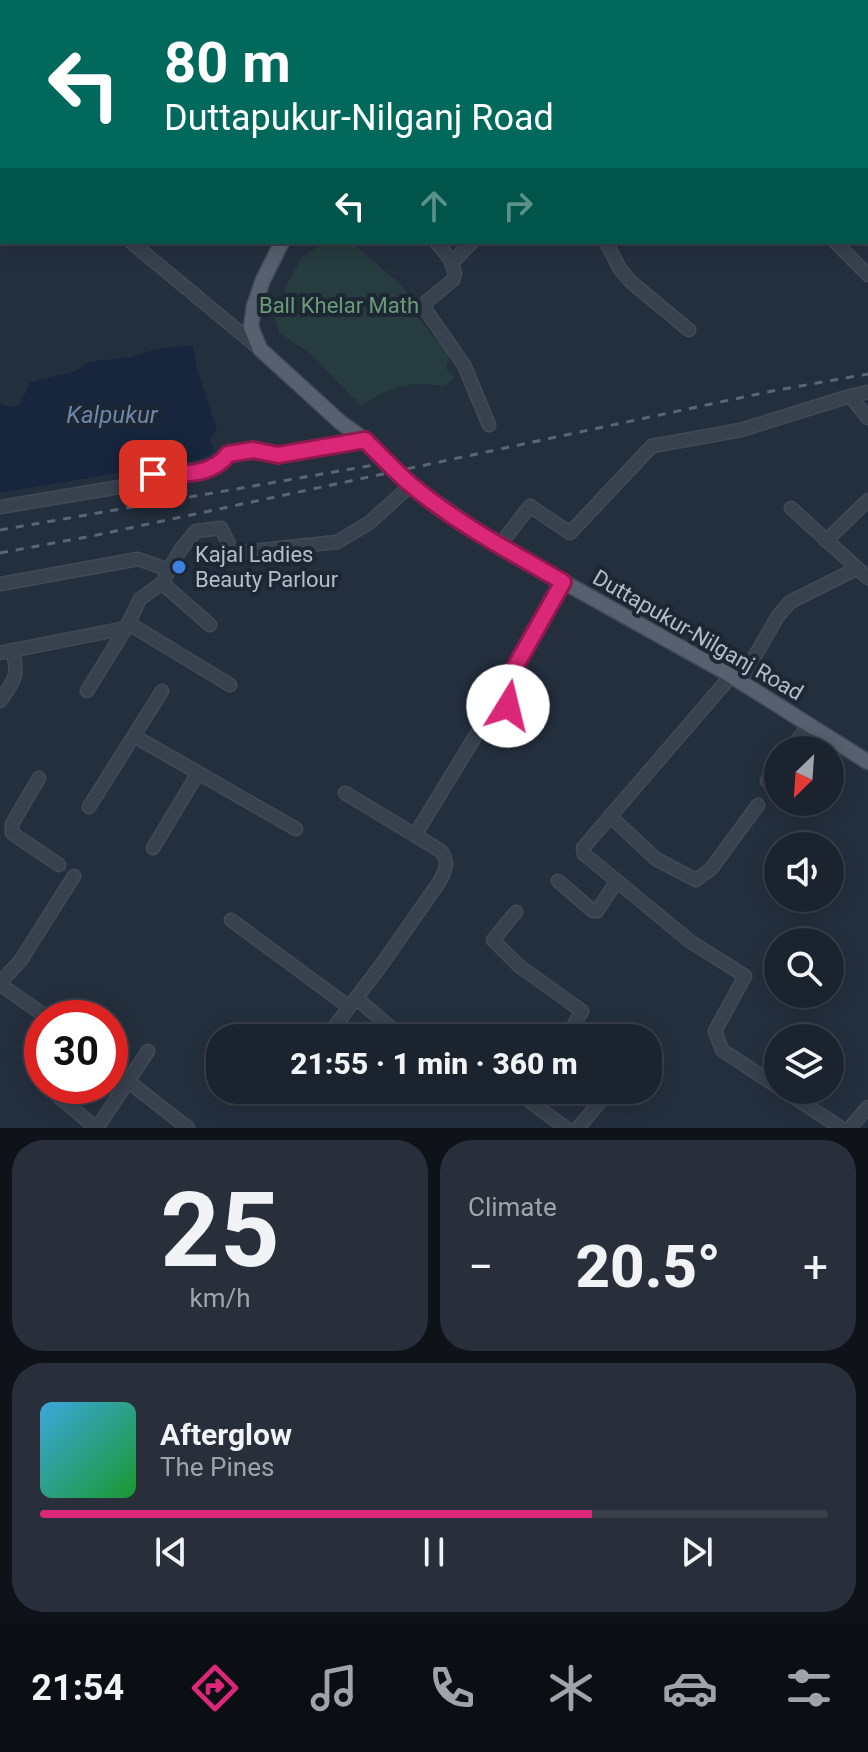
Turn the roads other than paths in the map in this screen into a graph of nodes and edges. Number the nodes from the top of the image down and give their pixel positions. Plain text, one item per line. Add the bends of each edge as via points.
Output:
1 (133, 244) edge
2 (281, 244) edge
3 (438, 244) edge
4 (470, 244) edge
5 (607, 244) edge
6 (837, 244) edge
7 (452, 263) junction
8 (868, 276) edge
9 (689, 330) dead end
10 (260, 349) junction
11 (868, 392) edge
12 (850, 396) junction
13 (868, 418) edge
14 (489, 425) dead end
15 (365, 440) junction
16 (411, 485) junction
17 (868, 500) edge
18 (0, 507) edge
19 (791, 508) dead end
20 (826, 541) junction
21 (499, 546) junction
22 (856, 569) junction
23 (169, 570) junction
24 (868, 578) edge
25 (563, 582) junction
26 (162, 583) junction
27 (0, 584) edge
28 (210, 625) dead end
29 (127, 626) junction
30 (6, 652) edge
31 (735, 679) junction
32 (230, 685) dead end
33 (87, 691) dead end
34 (162, 691) dead end
35 (0, 701) edge
36 (809, 725) junction
37 (134, 736) junction
38 (801, 736) edge
39 (868, 762) edge
40 (198, 773) junction
41 (39, 778) dead end
42 (345, 793) dead end
43 (758, 805) dead end
44 (89, 807) dead end
45 (610, 816) junction
46 (296, 829) dead end
47 (415, 835) junction
48 (153, 848) dead end
49 (59, 865) dead end
50 (74, 876) dead end
51 (558, 881) dead end
52 (617, 881) junction
53 (516, 912) dead end
54 (231, 920) dead end
55 (0, 983) edge
56 (24, 1000) edge
57 (353, 1002) junction
58 (336, 1024) edge
59 (384, 1024) edge
60 (576, 1024) edge
61 (148, 1051) dead end
62 (764, 1078) edge
63 (129, 1082) junction
64 (68, 1104) edge
65 (533, 1104) edge
66 (598, 1104) edge
67 (804, 1104) edge
68 (868, 1107) edge
69 (97, 1128) edge
70 (188, 1128) edge
71 (566, 1128) edge
72 (578, 1128) edge
73 (841, 1128) edge
74 (850, 1128) edge

1 - 10 street
2 - 10 main road via 254,306 251,327
3 - 7 street
4 - 7 street
5 - 9 street via 631,282
6 - 8 street
7 - 14 street via 453,280 425,306 464,365
10 - 15 main road, Duttapukur-Nilganj Road
11 - 12 street
12 - 13 street
12 - 21 street via 741,430 652,446 570,533 530,506
15 - 16 main road, Duttapukur-Nilganj Road
15 - 18 street via 278,455 253,450 228,454 201,472 153,474 126,486
16 - 21 main road, Duttapukur-Nilganj Road
16 - 23 street via 369,523 337,542 233,553 221,528 196,531
17 - 20 street
19 - 20 street
20 - 22 street
21 - 25 main road, Duttapukur-Nilganj Road
22 - 24 street
22 - 31 street via 790,602
23 - 26 street
23 - 27 street via 138,559
25 - 31 main road, Duttapukur-Nilganj Road
25 - 47 street via 506,683 508,706 481,727
26 - 28 street
26 - 29 street via 140,599
29 - 30 street
29 - 32 street
29 - 33 street
30 - 35 street via 17,667
31 - 36 main road, Duttapukur-Nilganj Road
31 - 45 street
34 - 37 street
36 - 38 street
36 - 39 main road, Duttapukur-Nilganj Road
37 - 40 street
37 - 44 street
40 - 46 street
40 - 48 street
41 - 49 street via 12,833
42 - 47 street
43 - 45 street via 711,869 696,880 656,859
45 - 52 street via 583,848
47 - 57 street via 441,851 446,869
50 - 55 street via 21,960
51 - 52 street via 597,911
52 - 62 street via 691,942 745,976 715,1031 722,1050
53 - 60 street via 493,940 519,966 582,1011
54 - 57 street
55 - 56 street
57 - 58 street
57 - 59 street
61 - 63 street
63 - 69 street
63 - 70 street
64 - 69 street
65 - 71 street
66 - 72 street
67 - 73 street
68 - 74 street

